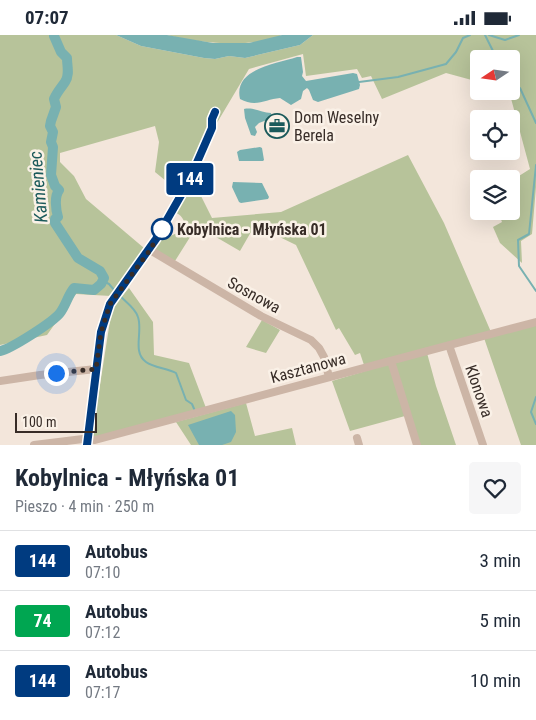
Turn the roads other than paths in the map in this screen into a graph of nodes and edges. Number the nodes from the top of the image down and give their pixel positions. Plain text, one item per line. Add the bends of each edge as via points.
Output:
1 (215, 112) dead end
2 (150, 250) junction
3 (536, 322) edge
4 (449, 345) junction
5 (391, 361) junction
6 (96, 369) junction
7 (329, 377) junction
8 (0, 381) edge
9 (88, 442) edge
10 (34, 445) edge
11 (416, 445) edge
12 (483, 445) edge

1 - 2 street via 212,128 191,177
2 - 6 street via 110,304 101,332
2 - 7 street, Sosnowa via 261,316 311,340 324,357
3 - 4 street, Kasztanowa
4 - 5 street, Kasztanowa
4 - 12 street, Klonowa
5 - 7 street, Kasztanowa
5 - 11 street
6 - 8 street
6 - 9 street
7 - 9 street, Kasztanowa
9 - 10 street, Kasztanowa

